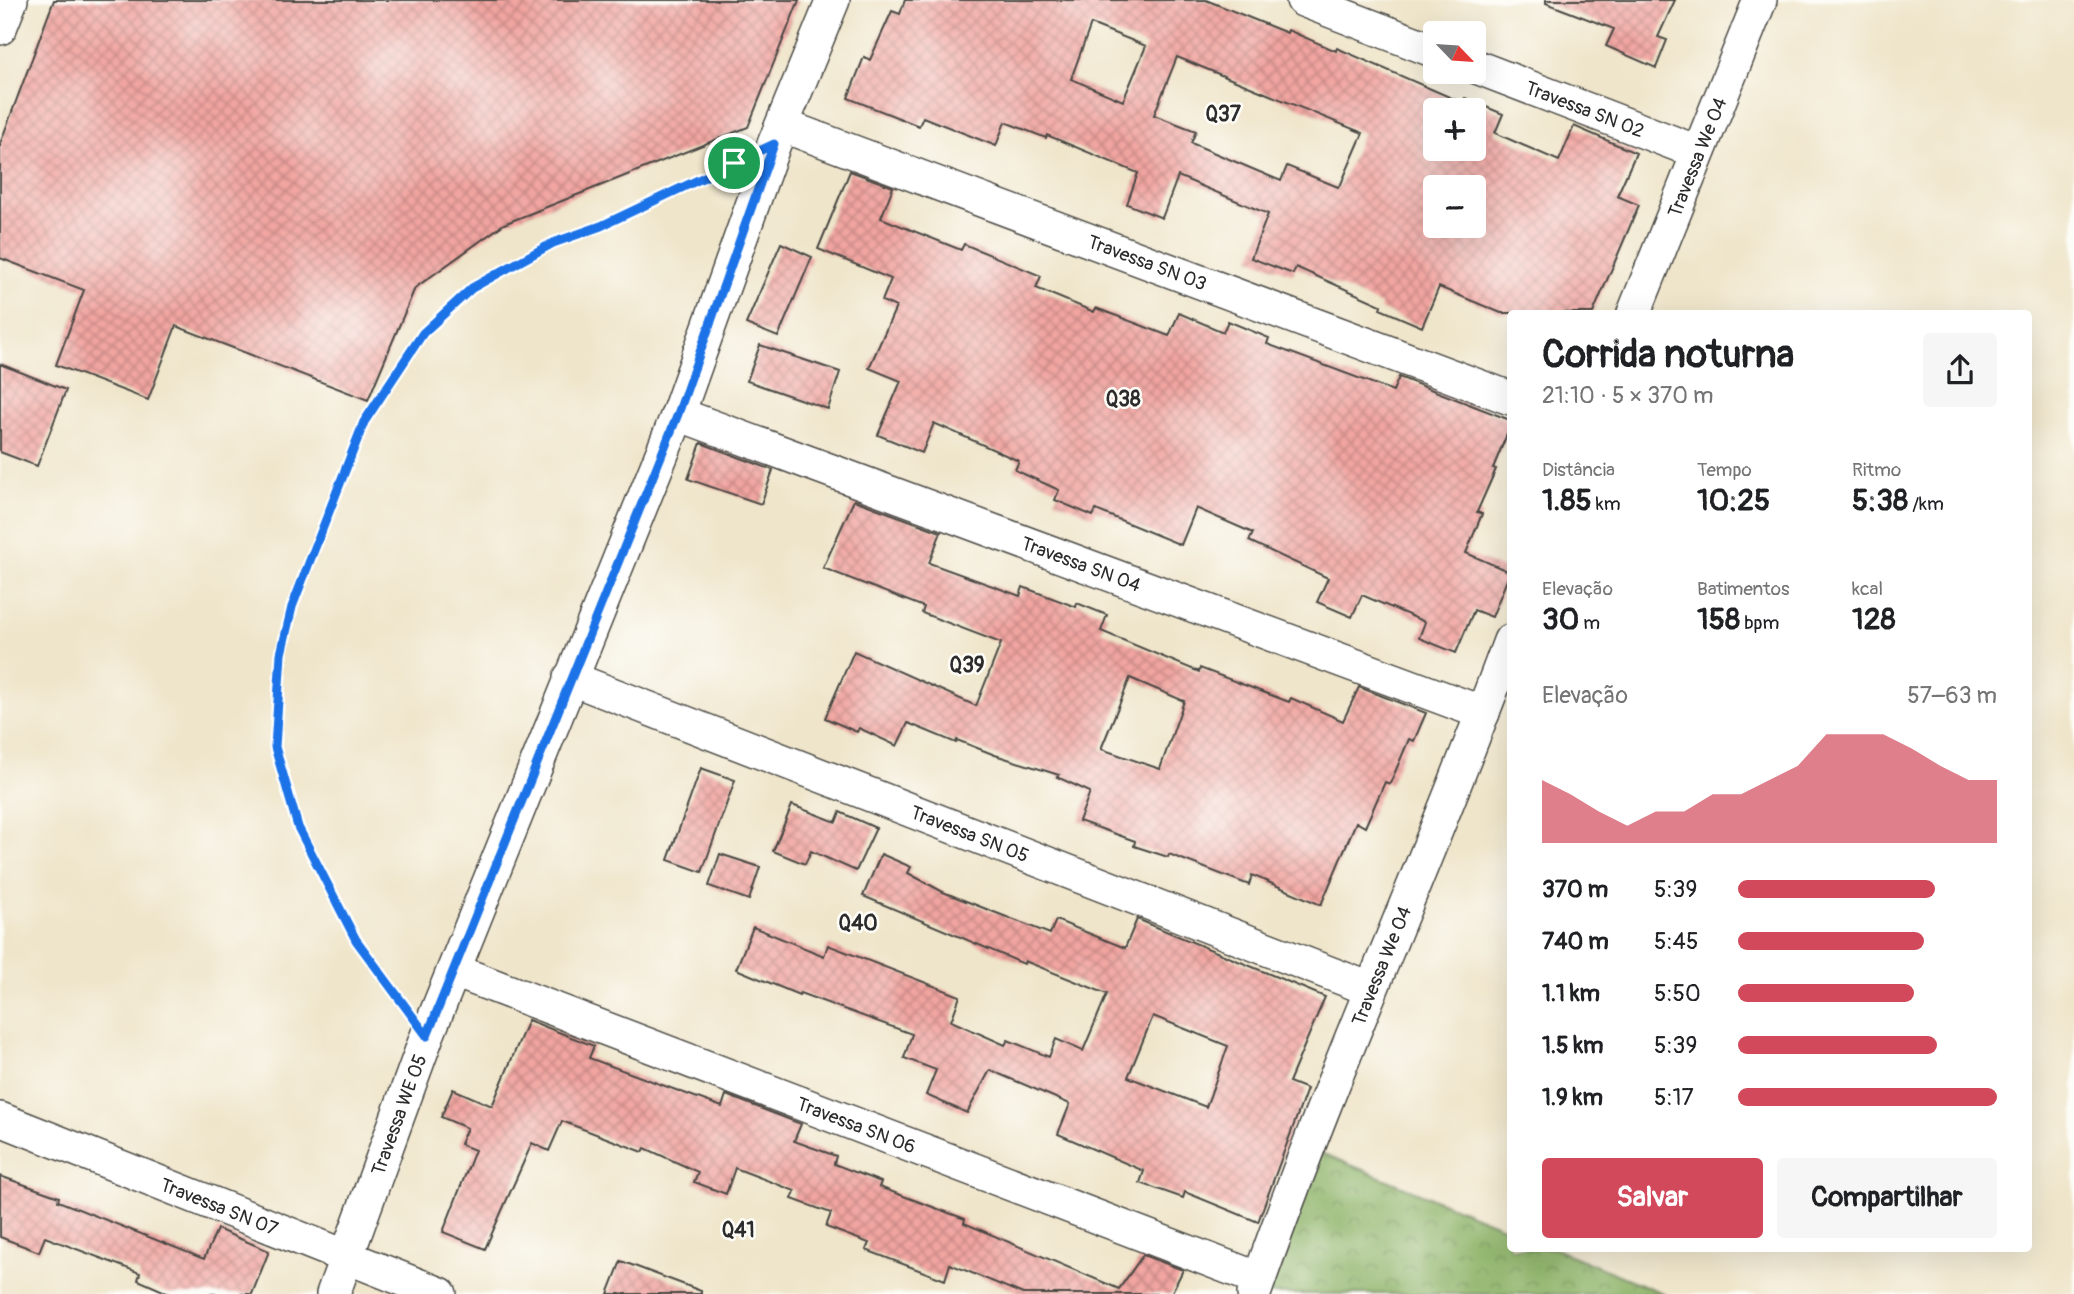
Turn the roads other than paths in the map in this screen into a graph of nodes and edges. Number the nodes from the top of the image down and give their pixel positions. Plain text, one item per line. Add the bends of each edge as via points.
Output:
1 (10, 0) edge
2 (833, 0) edge
3 (1303, 0) edge
4 (1760, 0) edge
5 (0, 28) edge
6 (1423, 46) edge
7 (1486, 71) edge
8 (779, 135) junction
9 (1697, 152) junction
10 (1635, 310) edge
11 (1507, 397) edge
12 (678, 414) junction
13 (1507, 649) edge
14 (570, 678) junction
15 (1483, 713) junction
16 (455, 971) junction
17 (1370, 989) junction
18 (0, 1119) edge
19 (346, 1259) junction
20 (1256, 1286) edge
21 (333, 1294) edge
22 (440, 1294) edge

1 - 5 street
2 - 8 street, Travessa WE 05
3 - 6 street
4 - 9 street, Travessa We 04
7 - 9 street, Travessa SN 02
8 - 11 street, Travessa SN 03
8 - 12 street, Travessa WE 05
9 - 10 street, Travessa We 04
12 - 14 street, Travessa WE 05
12 - 15 street, Travessa SN 04
13 - 15 street, Travessa We 04
14 - 16 street, Travessa WE 05
14 - 17 street, Travessa SN 05
15 - 17 street, Travessa We 04
16 - 19 street, Travessa WE 05
16 - 20 street, Travessa SN 06
17 - 20 street, Travessa We 04
18 - 19 street, Travessa SN 07
19 - 21 street, Travessa WE 05
19 - 22 street, Travessa SN 07

